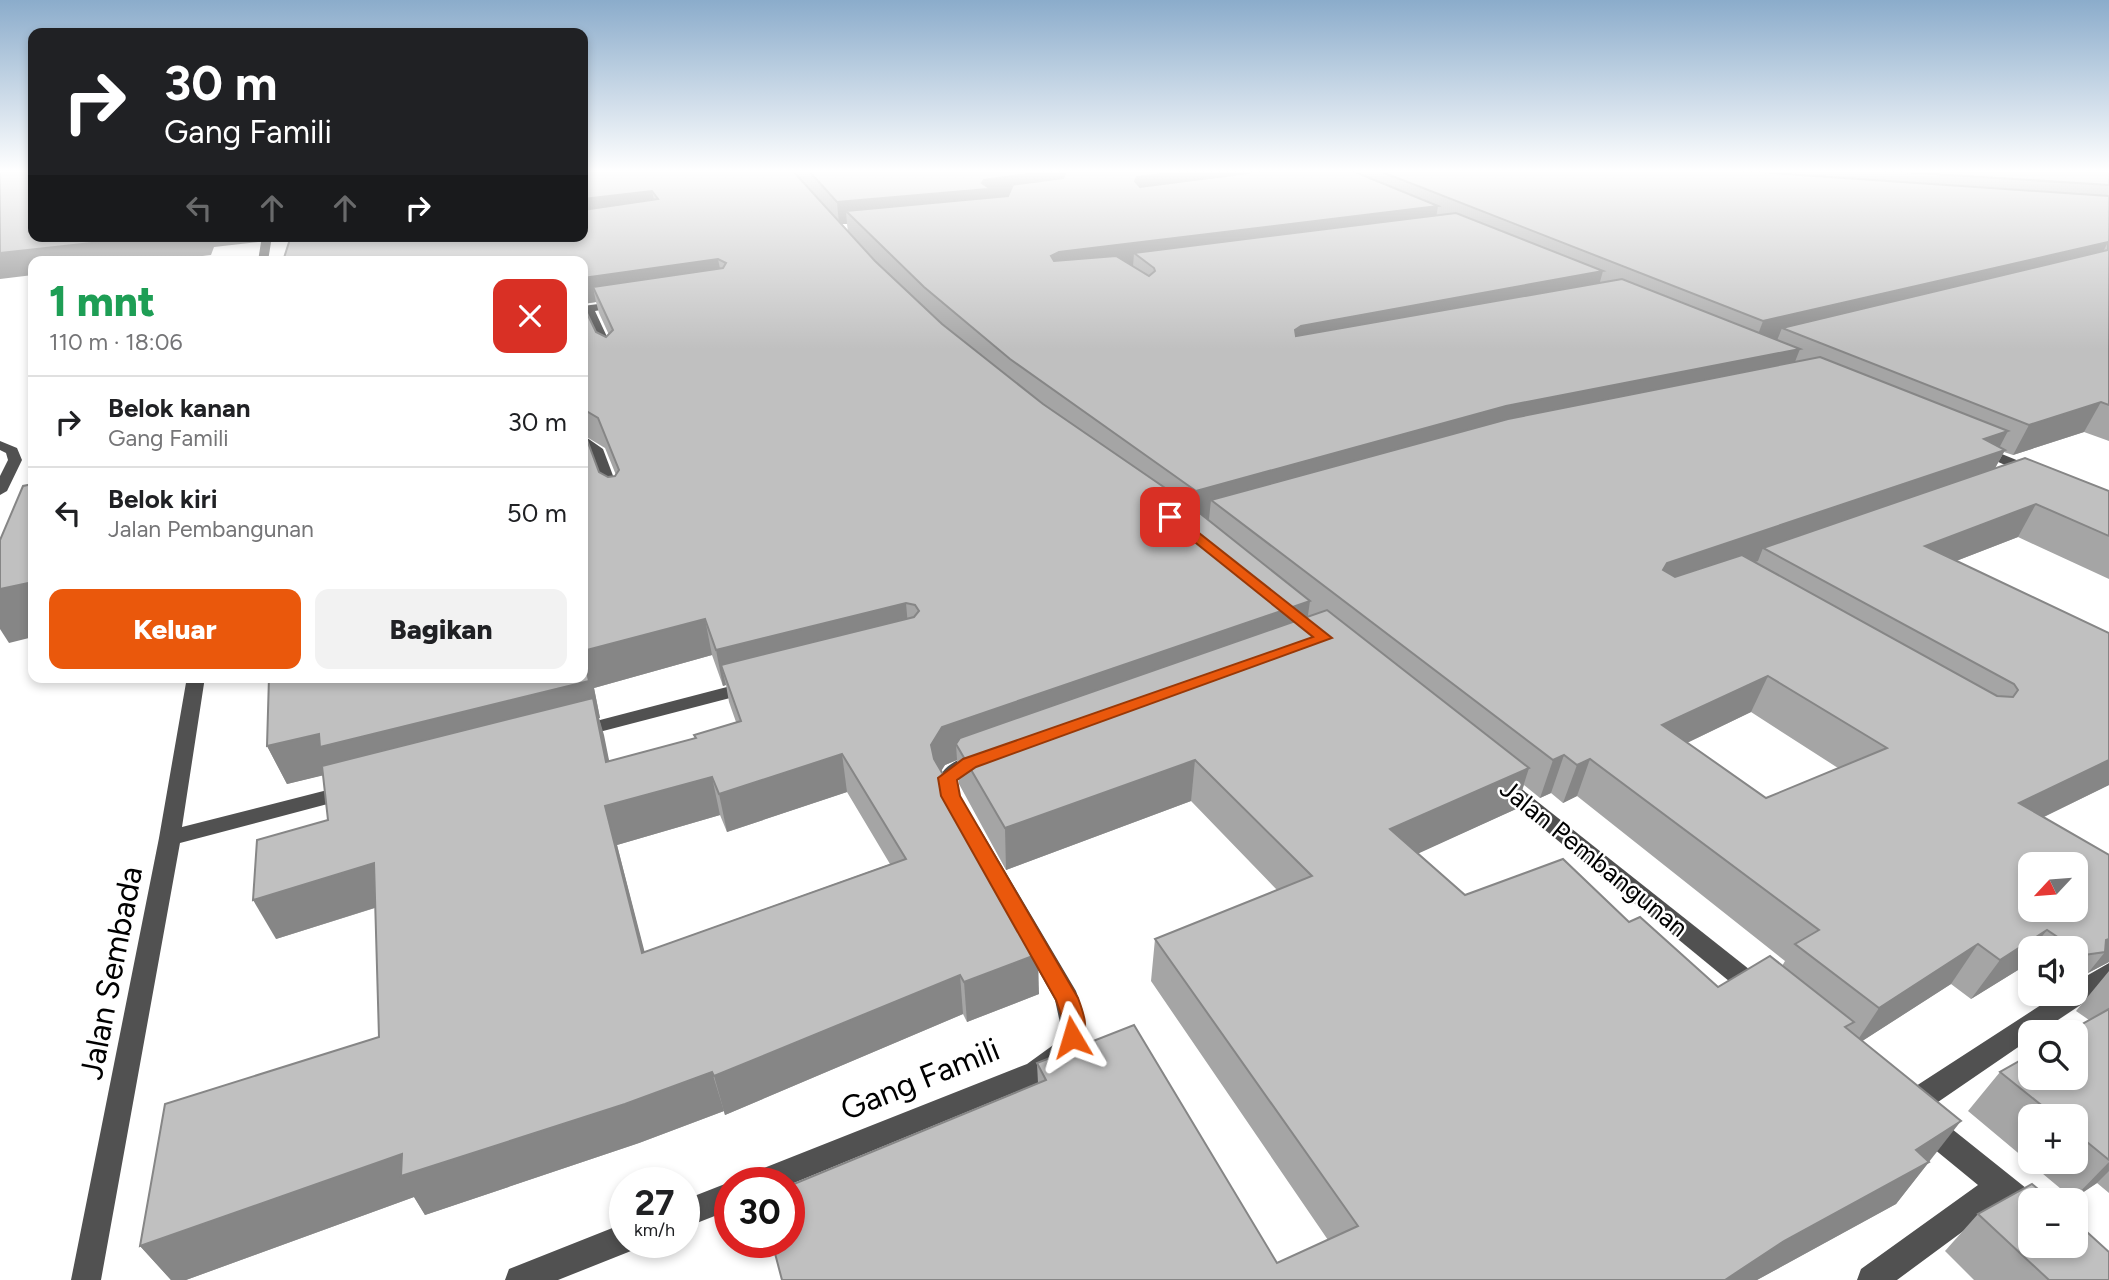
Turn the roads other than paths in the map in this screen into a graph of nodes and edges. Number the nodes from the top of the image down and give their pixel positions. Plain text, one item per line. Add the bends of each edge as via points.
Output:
1 (629, 303) edge
2 (588, 309) edge
3 (588, 315) edge
4 (611, 359) edge
5 (588, 443) edge
6 (0, 445) edge
7 (1972, 446) edge
8 (2010, 481) edge
9 (0, 491) edge
10 (617, 503) edge
11 (776, 681) edge
12 (196, 683) edge
13 (561, 737) edge
14 (995, 754) edge
15 (1483, 769) edge
16 (372, 785) edge
17 (170, 838) junction
18 (2109, 973) edge
19 (1775, 1004) edge
20 (801, 1167) edge
21 (2000, 1186) junction
22 (2018, 1200) edge
23 (609, 1244) edge
24 (86, 1280) edge
25 (520, 1280) edge
26 (1872, 1280) edge

1 - 2 street
3 - 4 street
5 - 10 street via 596,449
6 - 9 street via 12,451 15,460
7 - 8 street via 2041,475
11 - 13 street
12 - 17 street, Jalan Sembada
14 - 20 street, Gang Famili via 954,771 948,778 948,790 1067,998 1074,1020 1065,1052 1036,1072
15 - 19 street, Jalan Pembangunan
16 - 17 street
17 - 24 street, Jalan Sembada
18 - 21 street via 1901,1104
21 - 22 street
21 - 26 street
23 - 25 street

